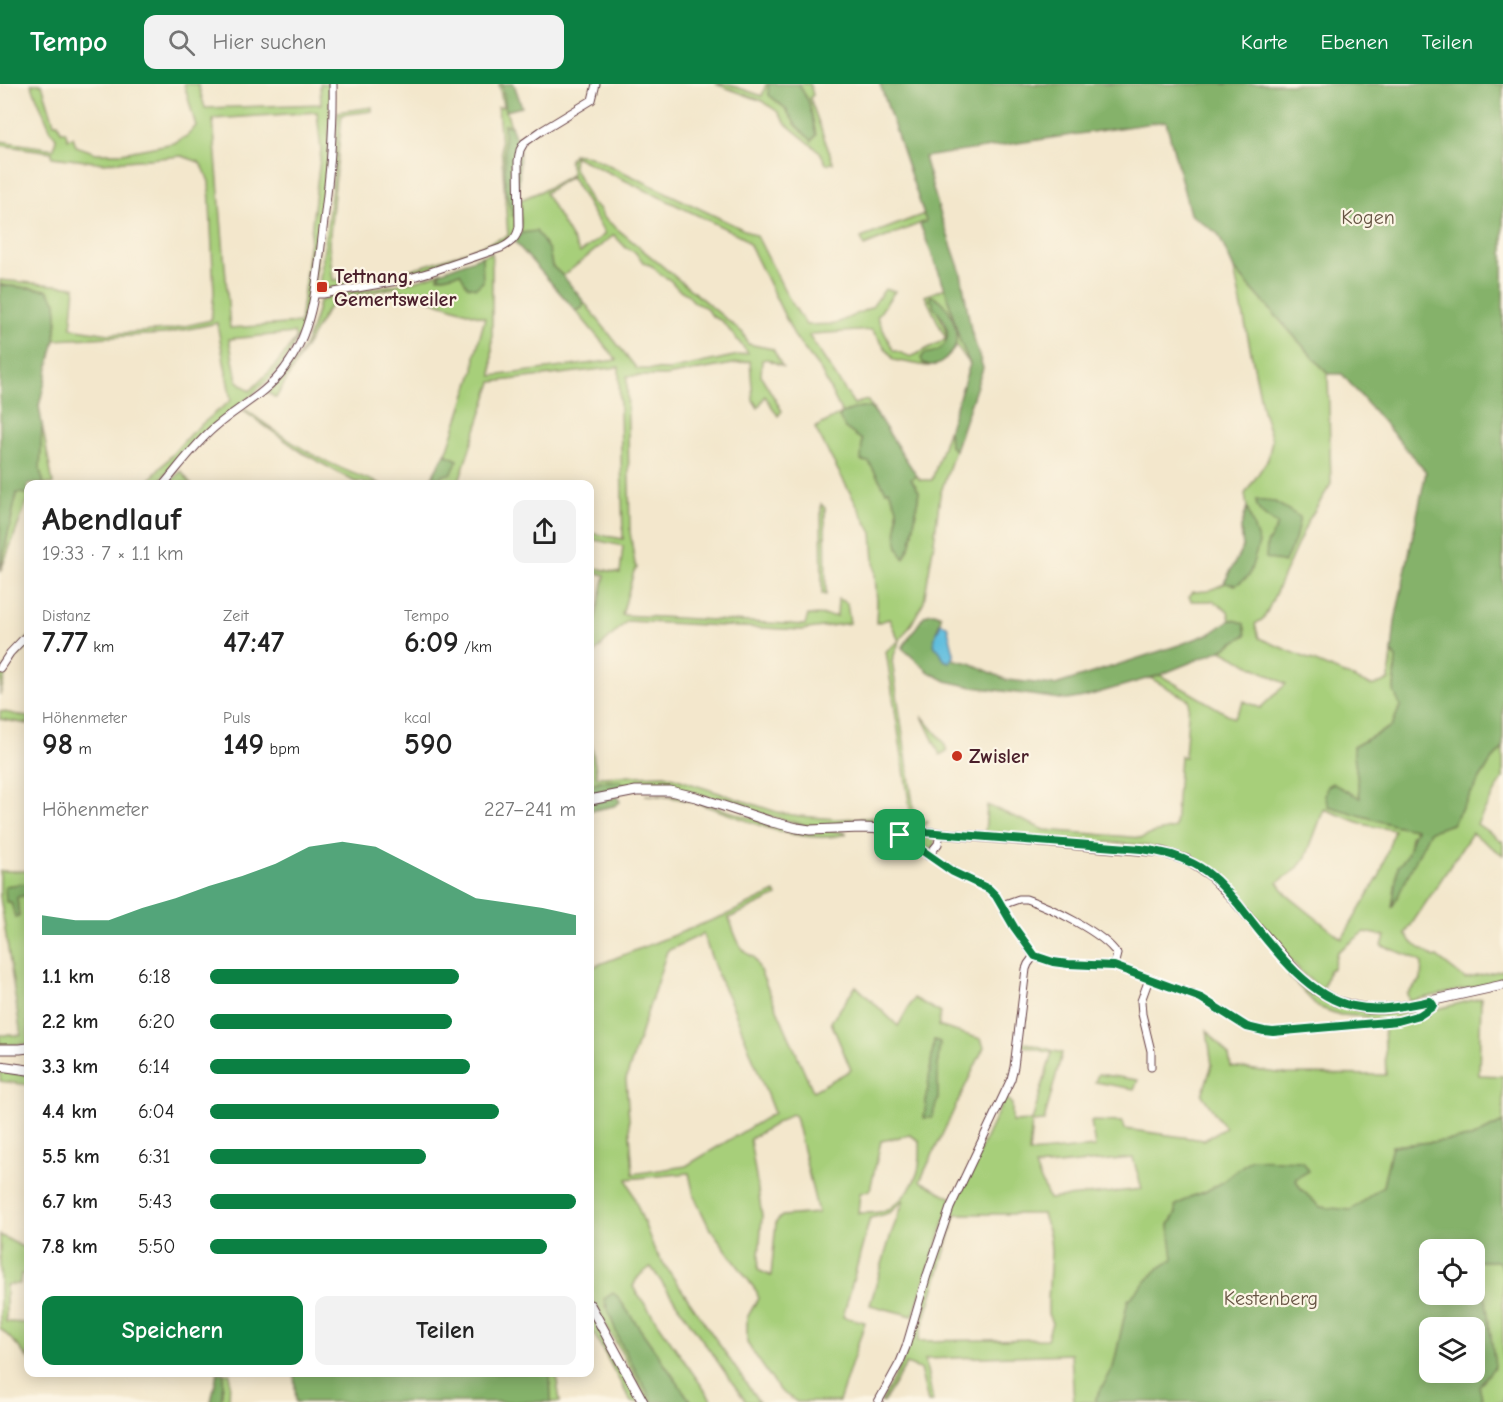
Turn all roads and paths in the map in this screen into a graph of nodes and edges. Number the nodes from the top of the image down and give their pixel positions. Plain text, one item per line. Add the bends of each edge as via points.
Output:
1 (333, 84) edge
2 (596, 84) edge
3 (315, 294) junction
4 (167, 480) edge
5 (24, 638) edge
6 (0, 668) edge
7 (594, 799) edge
8 (898, 830) junction
9 (940, 834) junction
10 (928, 856) junction
11 (1002, 905) junction
12 (1035, 956) junction
13 (1114, 966) junction
14 (1149, 979) junction
15 (1503, 985) edge
16 (1430, 1001) junction
17 (24, 1048) edge
18 (0, 1049) edge
19 (0, 1066) edge
20 (1151, 1067) dead end
21 (24, 1069) edge
22 (594, 1312) edge
23 (643, 1402) edge
24 (878, 1402) edge

1 - 3 street via 331,162
2 - 3 street via 592,100 541,131 520,150 519,227 511,242 403,280
3 - 4 street via 306,331 285,368 262,392 216,426
5 - 6 street
7 - 8 main road via 636,791 670,791 797,828
8 - 9 main road
8 - 10 street
9 - 10 street via 938,844
9 - 16 main road via 1141,849 1179,857 1218,882 1298,974 1326,996 1372,1009
10 - 11 street via 989,889
11 - 12 street
11 - 13 street via 1026,899 1083,926 1115,950
12 - 13 street via 1068,964
12 - 24 street via 1026,969 1011,1079 950,1208 906,1347
13 - 14 street
14 - 16 street via 1201,998 1247,1027 1273,1032 1398,1021 1426,1012 1433,1005
14 - 20 street via 1141,1001
15 - 16 main road
17 - 18 main road
19 - 21 main road
22 - 23 main road

